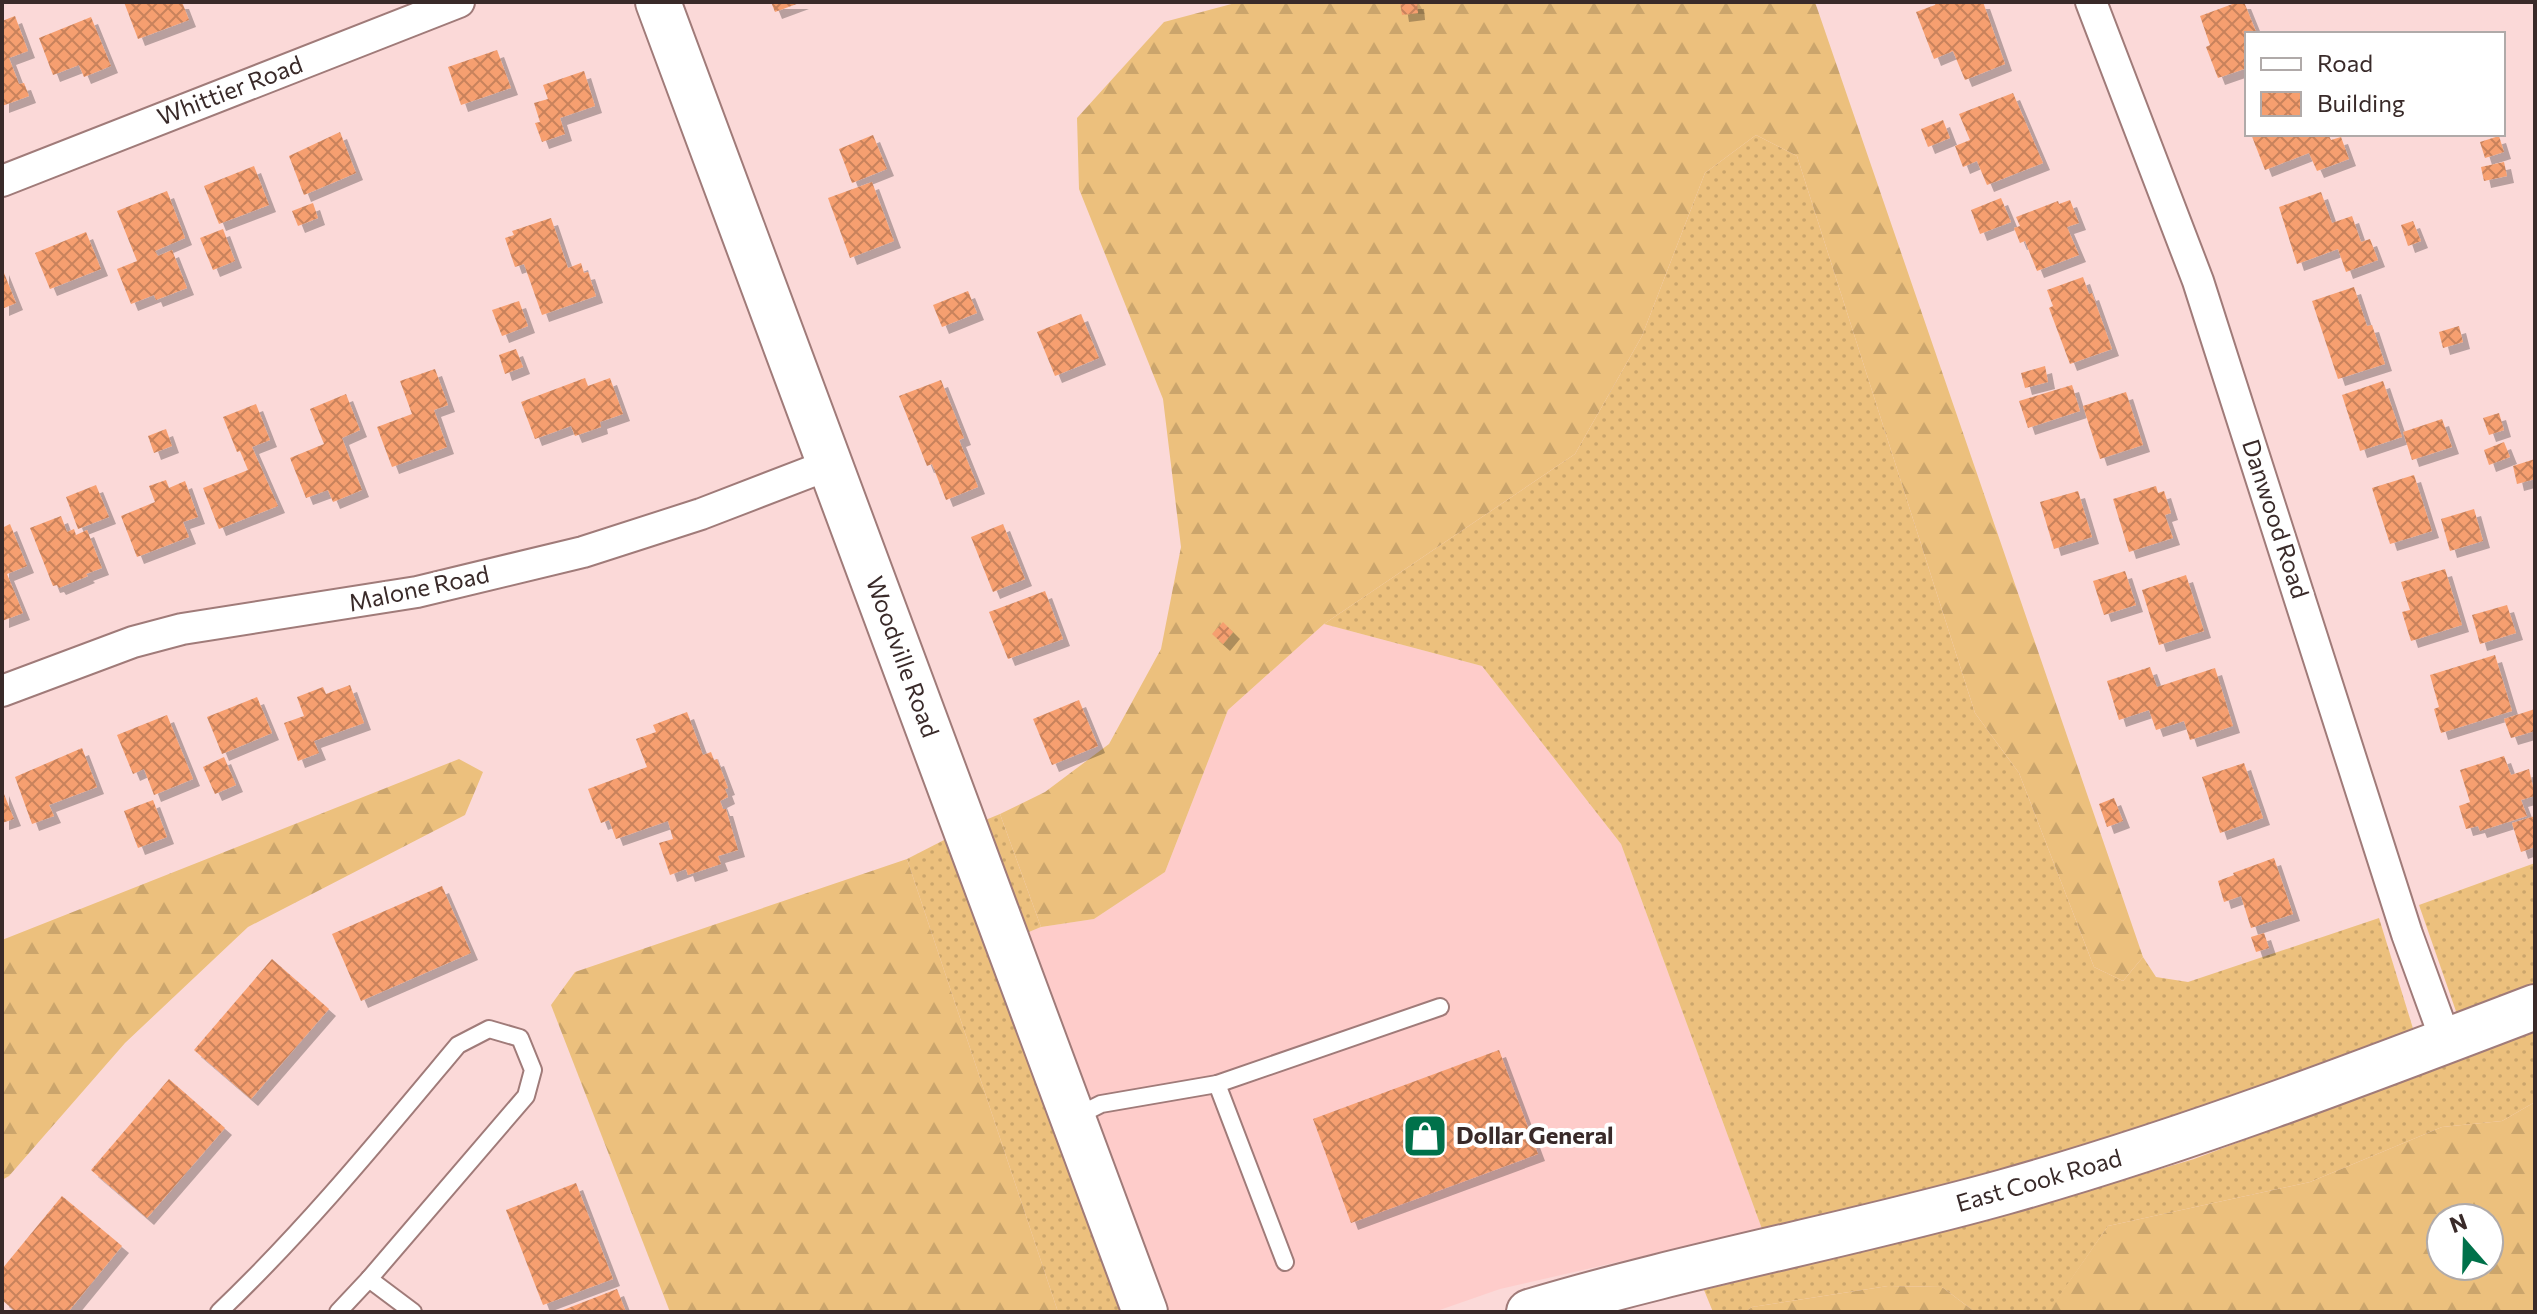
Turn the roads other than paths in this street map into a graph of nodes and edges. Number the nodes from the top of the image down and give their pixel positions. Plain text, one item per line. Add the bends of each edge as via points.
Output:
1 (459, 2) edge
2 (658, 2) edge
3 (2091, 2) edge
4 (2, 181) edge
5 (831, 464) junction
6 (2, 691) edge
7 (1440, 1007) dead end
8 (2535, 1007) edge
9 (2446, 1041) junction
10 (1217, 1084) junction
11 (1073, 1117) junction
12 (1285, 1262) dead end
13 (369, 1279) junction
14 (219, 1312) edge
15 (338, 1312) edge
16 (413, 1312) edge
17 (1145, 1312) edge
18 (1529, 1312) edge

1 - 4 street, Whittier Road
2 - 5 street, Woodville Road
3 - 9 street, Danwood Road via 2198,281
5 - 6 street, Malone Road via 583,552 417,592 182,629 120,646
5 - 11 street, Woodville Road
7 - 10 lane
8 - 9 street, East Cook Road
9 - 18 street, East Cook Road via 2089,1167 1874,1227
10 - 11 lane via 1101,1104
10 - 12 lane
11 - 17 street, Woodville Road
13 - 14 lane via 526,1096 533,1070 520,1038 489,1029 458,1045 303,1228
13 - 15 lane
13 - 16 lane

